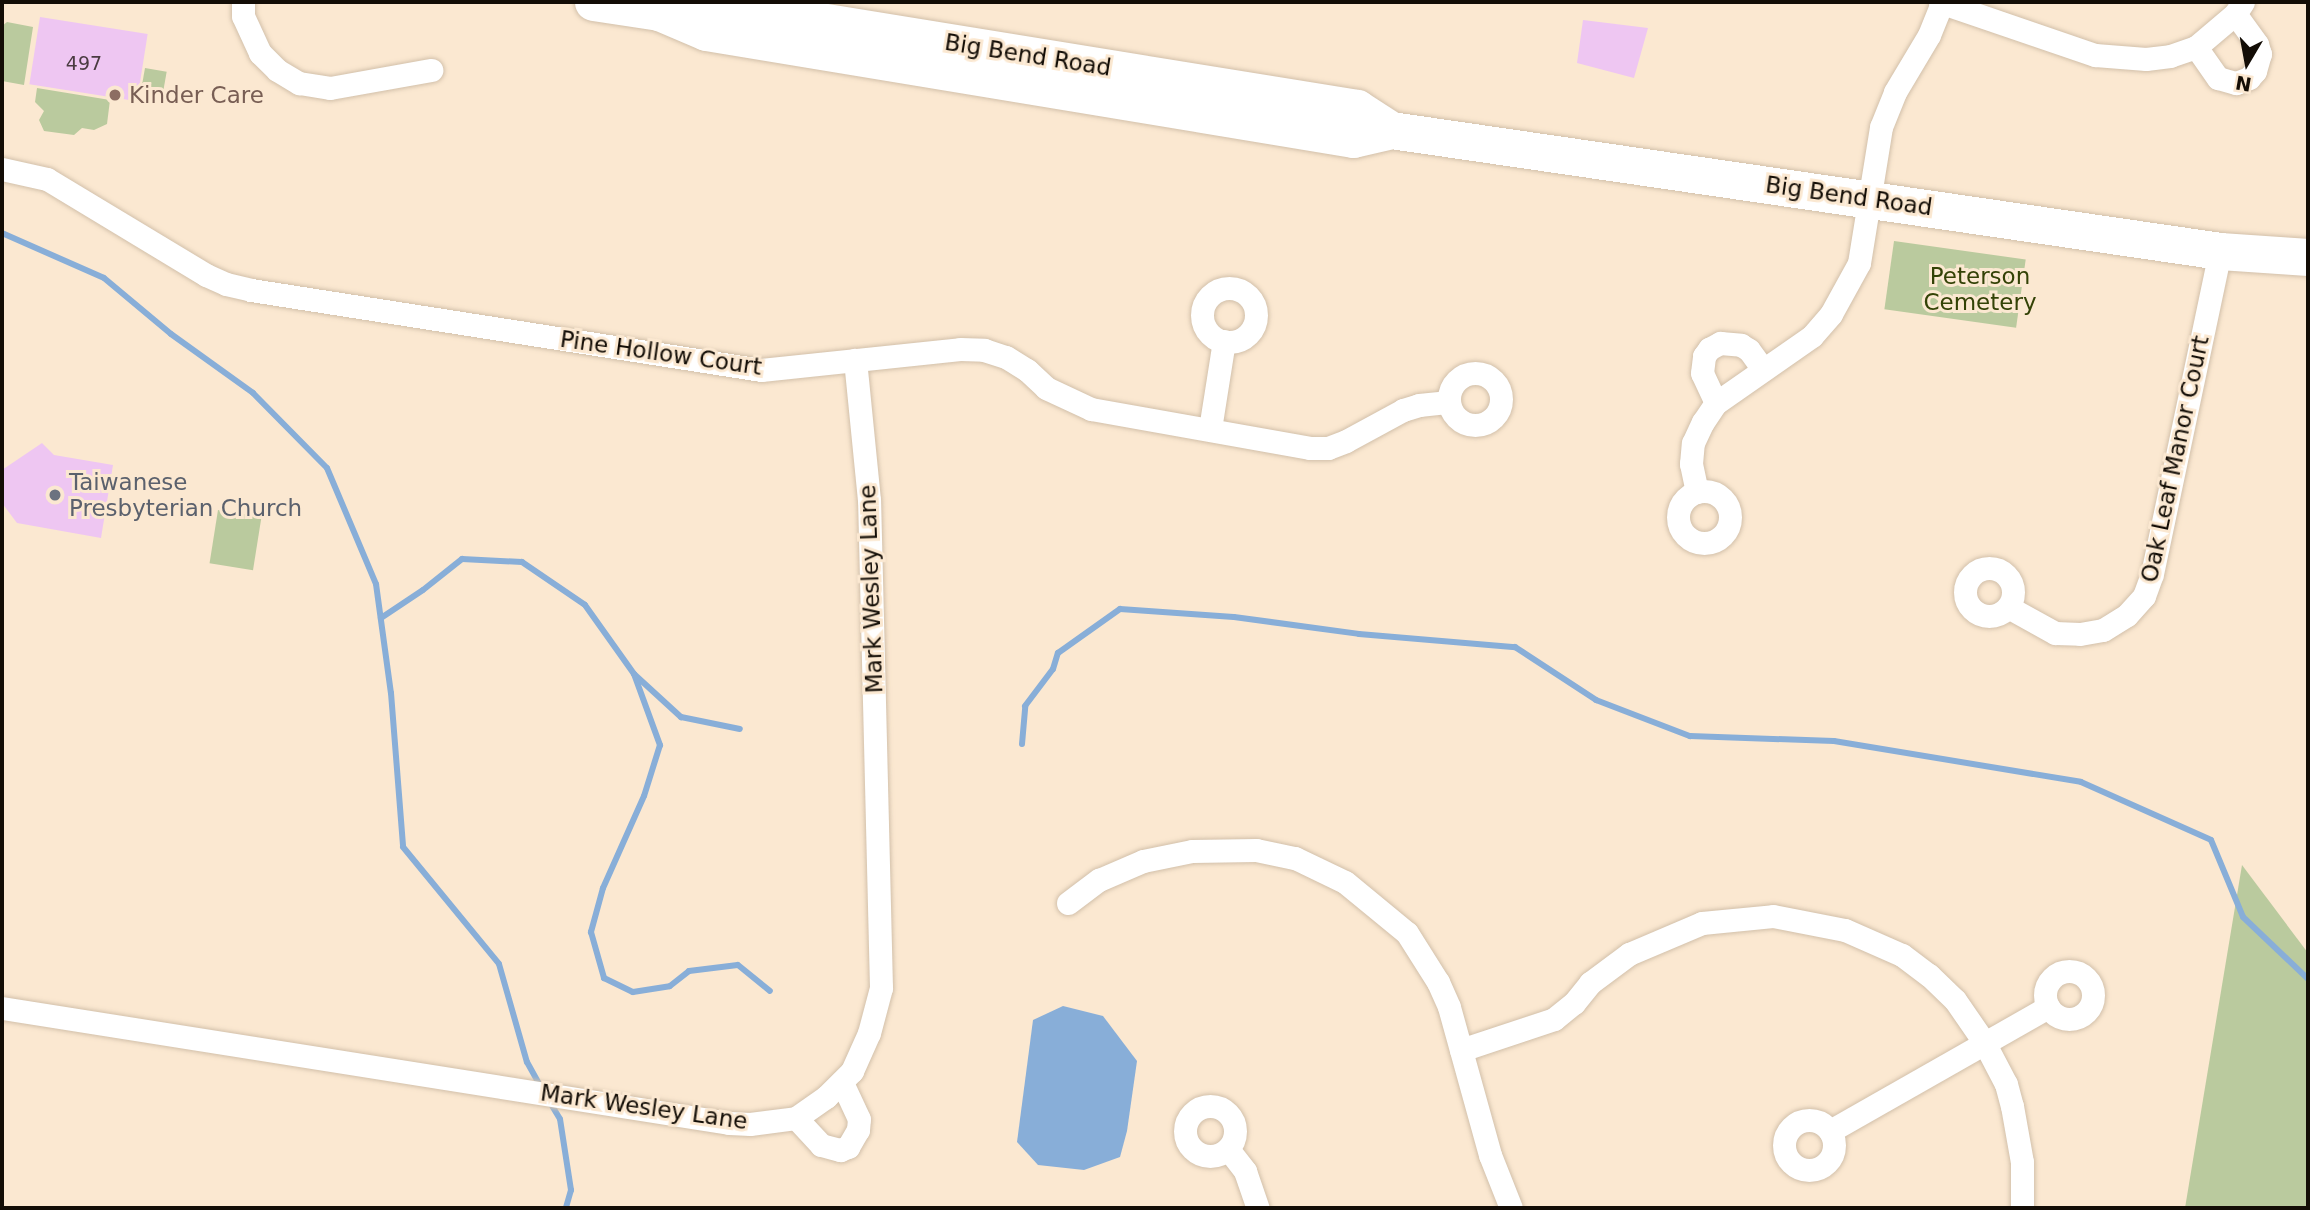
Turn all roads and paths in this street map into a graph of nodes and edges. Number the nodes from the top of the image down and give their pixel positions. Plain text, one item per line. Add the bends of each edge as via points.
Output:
1 (243, 2) edge
2 (593, 2) edge
3 (1941, 2) edge
4 (660, 7) edge
5 (2239, 8) edge
6 (2196, 47) junction
7 (431, 70) dead end
8 (2, 169) edge
9 (1867, 199) junction
10 (2220, 251) junction
11 (2308, 257) edge
12 (1224, 341) dead end
13 (855, 360) junction
14 (1763, 369) junction
15 (1449, 402) dead end
16 (1716, 403) junction
17 (1210, 429) junction
18 (1697, 492) dead end
19 (2008, 607) dead end
20 (1068, 903) dead end
21 (2048, 1007) dead end
22 (2, 1009) edge
23 (1984, 1042) junction
24 (1461, 1050) junction
25 (842, 1083) junction
26 (796, 1118) junction
27 (1830, 1131) dead end
28 (1228, 1149) dead end
29 (1258, 1208) edge
30 (1511, 1208) edge
31 (2022, 1208) edge

1 - 7 street via 249,36 260,53 299,83 330,88
2 - 4 main road, Big Bend Road
3 - 6 street via 2095,55 2146,59
3 - 9 street via 1881,127
4 - 9 main road, Big Bend Road via 706,33 1353,139 1391,130
5 - 6 street
5 - 6 street via 2260,54 2249,78 2236,83 2218,78
8 - 13 street, Pine Hollow Court via 47,179 206,275 238,287 761,370
9 - 10 main road, Big Bend Road
9 - 14 street via 1859,263 1831,314 1812,336
10 - 11 main road, Big Bend Road
10 - 19 street, Oak Leaf Manor Court via 2144,596 2127,615 2103,630 2080,634 2055,632
12 - 17 street
13 - 17 street, Pine Hollow Court via 984,350 1006,357 1046,388 1091,409
13 - 25 street, Mark Wesley Lane via 869,499 881,988 869,1032
14 - 16 street
14 - 16 street via 1741,345 1720,343 1709,349 1702,373
15 - 17 street, Pine Hollow Court via 1403,410 1328,448
16 - 18 street via 1693,443 1691,464
20 - 24 street via 1110,875 1143,861 1192,851 1256,850 1295,858 1345,882 1407,933 1438,982
21 - 23 street
22 - 26 street, Mark Wesley Lane via 729,1123
23 - 24 street via 1955,1000 1902,955 1845,930 1773,916 1702,923 1676,932 1609,968 1554,1019
23 - 27 street
23 - 31 street via 2012,1106 2022,1162
24 - 30 street via 1490,1154
25 - 26 street, Mark Wesley Lane
25 - 26 street via 859,1119 848,1147 840,1150 821,1145
28 - 29 street via 1245,1171

